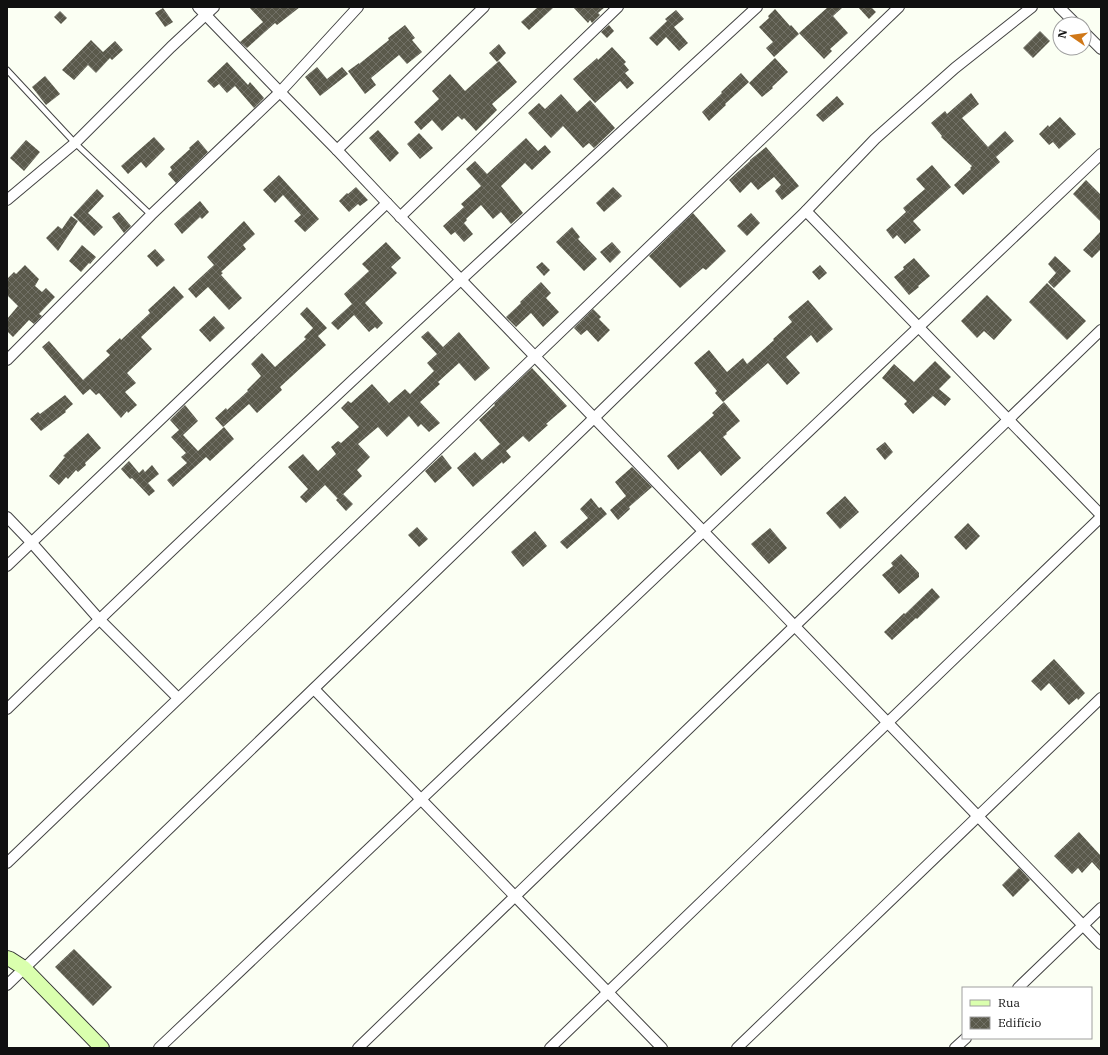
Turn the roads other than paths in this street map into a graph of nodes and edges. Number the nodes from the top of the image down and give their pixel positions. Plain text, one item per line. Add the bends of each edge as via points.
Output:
1 (198, 7) edge
2 (214, 7) edge
3 (358, 7) edge
4 (484, 7) edge
5 (618, 7) edge
6 (757, 7) edge
7 (899, 7) edge
8 (1032, 7) edge
9 (1059, 7) edge
10 (206, 15) junction
11 (1068, 16) edge
12 (1092, 40) edge
13 (1101, 49) edge
14 (7, 70) edge
15 (280, 92) junction
16 (75, 142) junction
17 (337, 150) junction
18 (1101, 154) edge
19 (7, 200) edge
20 (387, 203) junction
21 (806, 211) junction
22 (151, 215) junction
23 (400, 217) junction
24 (460, 279) junction
25 (919, 327) junction
26 (1101, 330) edge
27 (534, 356) junction
28 (7, 360) edge
29 (594, 418) junction
30 (1008, 419) junction
31 (1101, 516) edge
32 (7, 517) edge
33 (704, 532) junction
34 (31, 542) junction
35 (7, 566) edge
36 (99, 619) junction
37 (795, 626) junction
38 (314, 689) junction
39 (178, 698) junction
40 (1101, 698) edge
41 (7, 709) edge
42 (888, 722) junction
43 (421, 799) junction
44 (978, 817) junction
45 (7, 863) edge
46 (515, 896) junction
47 (1101, 908) edge
48 (1083, 926) junction
49 (1101, 944) edge
50 (7, 958) edge
51 (24, 968) junction
52 (7, 985) edge
53 (1019, 987) edge
54 (608, 992) junction
55 (965, 1039) edge
56 (102, 1048) edge
57 (159, 1048) edge
58 (358, 1048) edge
59 (550, 1048) edge
60 (662, 1048) edge
61 (737, 1048) edge
62 (955, 1048) edge

1 - 10 street
2 - 10 street
3 - 15 street
4 - 17 street
5 - 23 street
6 - 24 street
7 - 27 street
8 - 21 street via 955,68 887,129
9 - 11 street
10 - 15 street
10 - 16 street
12 - 13 street
14 - 16 lane
15 - 17 street
15 - 22 street
16 - 19 street
16 - 22 lane
17 - 20 street
18 - 25 street
20 - 23 street
20 - 34 street
21 - 25 street
21 - 29 street
22 - 28 street
23 - 24 street
24 - 27 street
24 - 36 street
25 - 30 street
25 - 33 street
26 - 30 street
27 - 29 street
27 - 39 street
29 - 33 street
29 - 38 street
30 - 31 street
30 - 37 street
31 - 42 street
32 - 34 street
33 - 37 street
33 - 43 street
34 - 35 street
34 - 36 street
36 - 39 street
36 - 41 street
37 - 42 street
37 - 46 street
38 - 43 street
38 - 51 street
39 - 45 street
40 - 44 street
42 - 44 street
42 - 54 street
43 - 46 street
43 - 57 street
44 - 48 street
44 - 61 street
46 - 54 street
46 - 58 street
47 - 48 street
48 - 49 street
48 - 53 street
50 - 51 street
51 - 52 street
51 - 56 street
54 - 59 street
54 - 60 street
55 - 62 street

